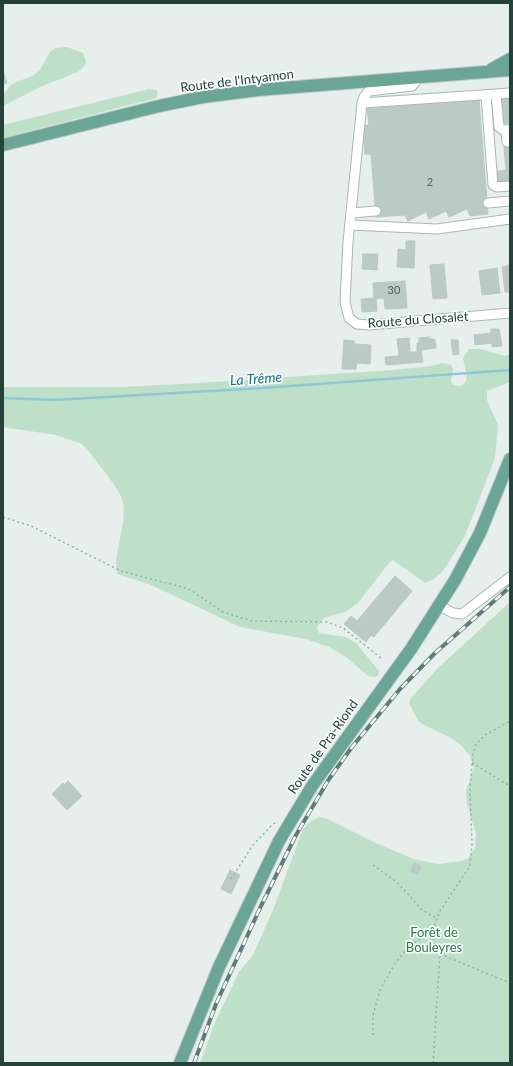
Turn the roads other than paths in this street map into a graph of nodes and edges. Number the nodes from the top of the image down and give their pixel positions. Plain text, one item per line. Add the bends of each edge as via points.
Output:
1 (510, 59) edge
2 (510, 70) edge
3 (480, 73) junction
4 (420, 77) junction
5 (510, 93) edge
6 (496, 94) junction
7 (486, 95) junction
8 (362, 103) junction
9 (508, 130) edge
10 (510, 142) edge
11 (3, 145) edge
12 (510, 186) edge
13 (510, 201) edge
14 (488, 203) dead end
15 (376, 211) dead end
16 (351, 213) junction
17 (510, 219) edge
18 (350, 225) junction
19 (510, 313) edge
20 (510, 459) edge
21 (510, 577) edge
22 (440, 606) junction
23 (180, 1063) edge

1 - 3 main road, Route de l'Intyamon
2 - 3 main road, Route de l'Intyamon
3 - 4 main road, Route de l'Intyamon
4 - 8 street via 412,86 369,91
4 - 11 main road, Route de l'Intyamon via 203,97
5 - 6 street
6 - 7 street
6 - 9 street via 500,128
7 - 8 street
7 - 12 street via 493,185
8 - 16 street
9 - 10 street via 507,142
13 - 14 street
15 - 16 street
16 - 18 street
17 - 18 street via 437,229
18 - 19 street, Route du Closalet via 345,302 353,322 369,325
20 - 22 main road, Route de Pra-Riond via 480,533
21 - 22 street via 462,614
22 - 23 main road, Route de Pra-Riond via 290,821 205,998

